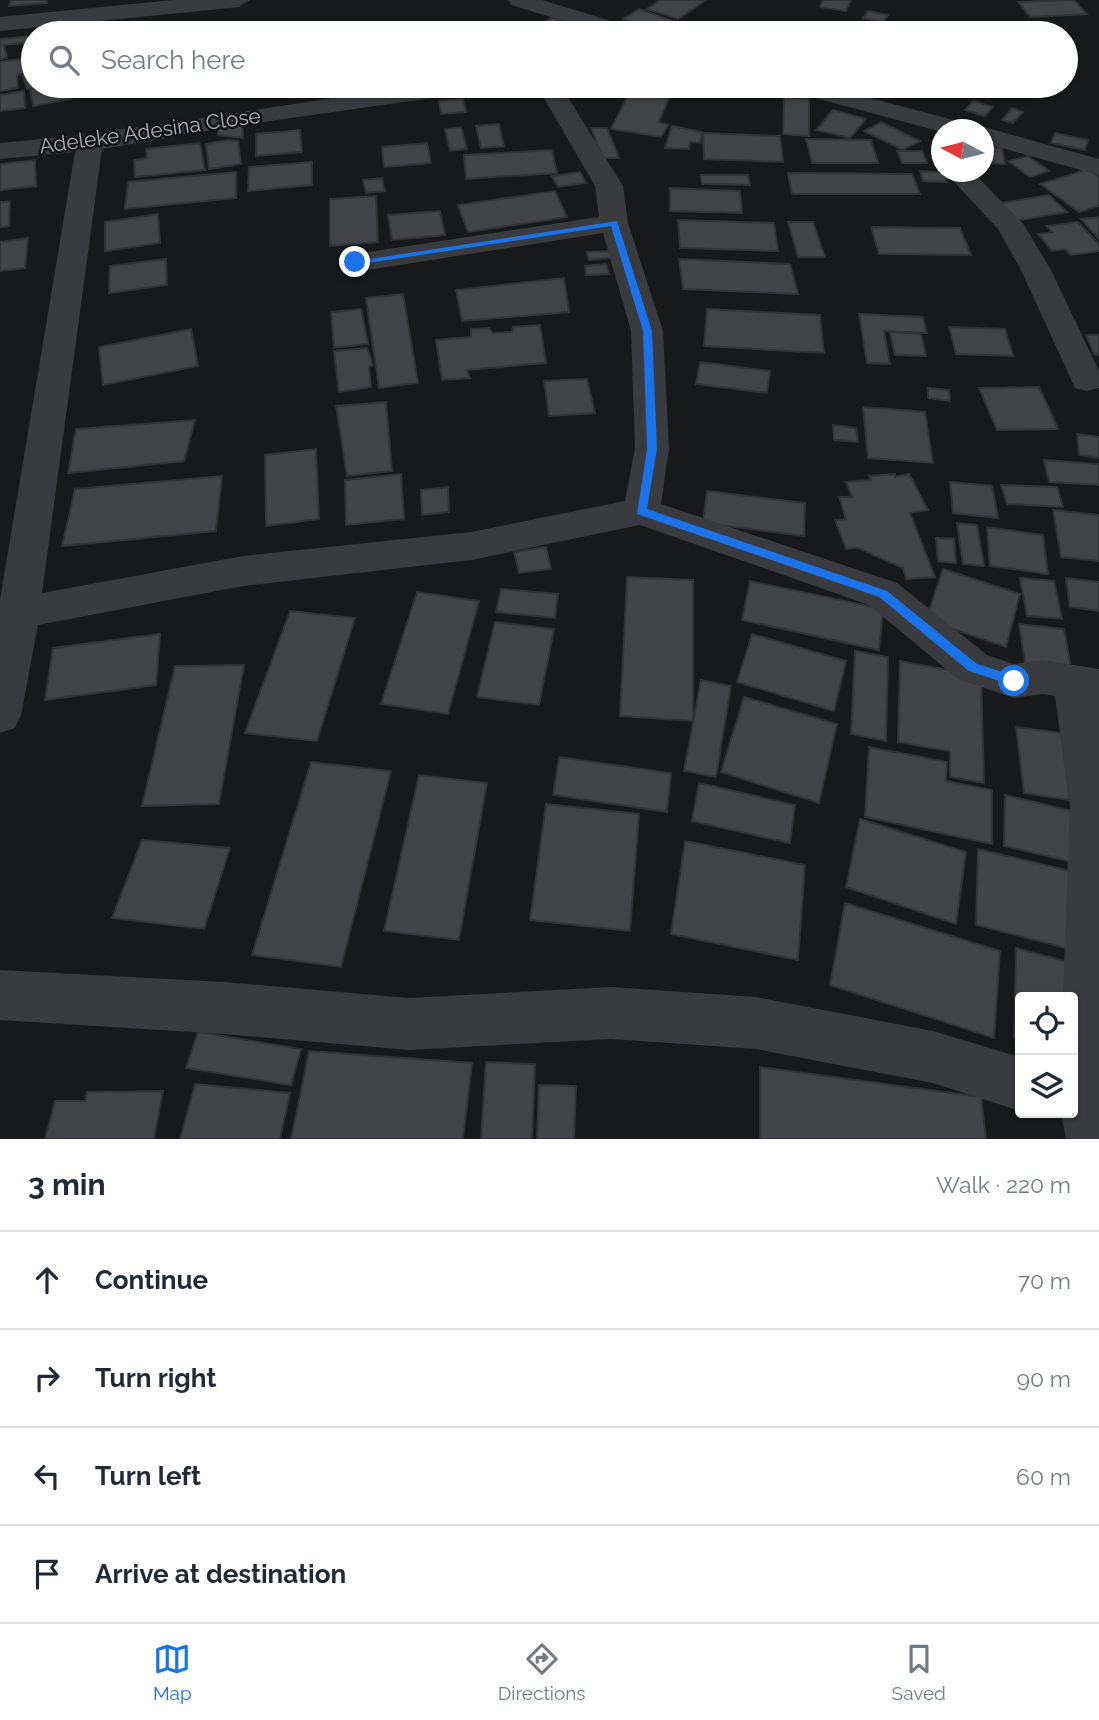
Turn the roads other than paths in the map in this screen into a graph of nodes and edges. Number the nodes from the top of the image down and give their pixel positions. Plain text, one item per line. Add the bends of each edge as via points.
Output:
1 (239, 0) edge
2 (519, 0) edge
3 (30, 21) edge
4 (587, 21) edge
5 (21, 22) edge
6 (0, 24) edge
7 (380, 98) edge
8 (556, 98) edge
9 (842, 98) edge
10 (931, 122) edge
11 (994, 138) edge
12 (90, 143) junction
13 (0, 151) edge
14 (1099, 167) edge
15 (968, 182) edge
16 (614, 223) junction
17 (355, 262) dead end
18 (1087, 380) dead end
19 (641, 511) junction
20 (10, 614) edge
21 (1087, 684) edge
22 (0, 715) edge
23 (0, 995) edge
24 (1015, 1082) edge
25 (1084, 1115) edge

1 - 3 street
2 - 4 street
5 - 6 street
7 - 12 street, Adeleke Adesina Close
8 - 16 street via 609,186
9 - 10 street
11 - 14 street
12 - 13 street, Adeleke Adesina Close
12 - 20 street
15 - 18 street via 1010,225
16 - 17 street
16 - 19 street via 647,331 652,449
19 - 20 street via 471,546 243,571
19 - 21 street via 883,594 973,667 1014,681 1042,677
20 - 22 street
21 - 25 street via 1093,805
23 - 24 street via 409,1024 611,1013 756,1023 933,1057

